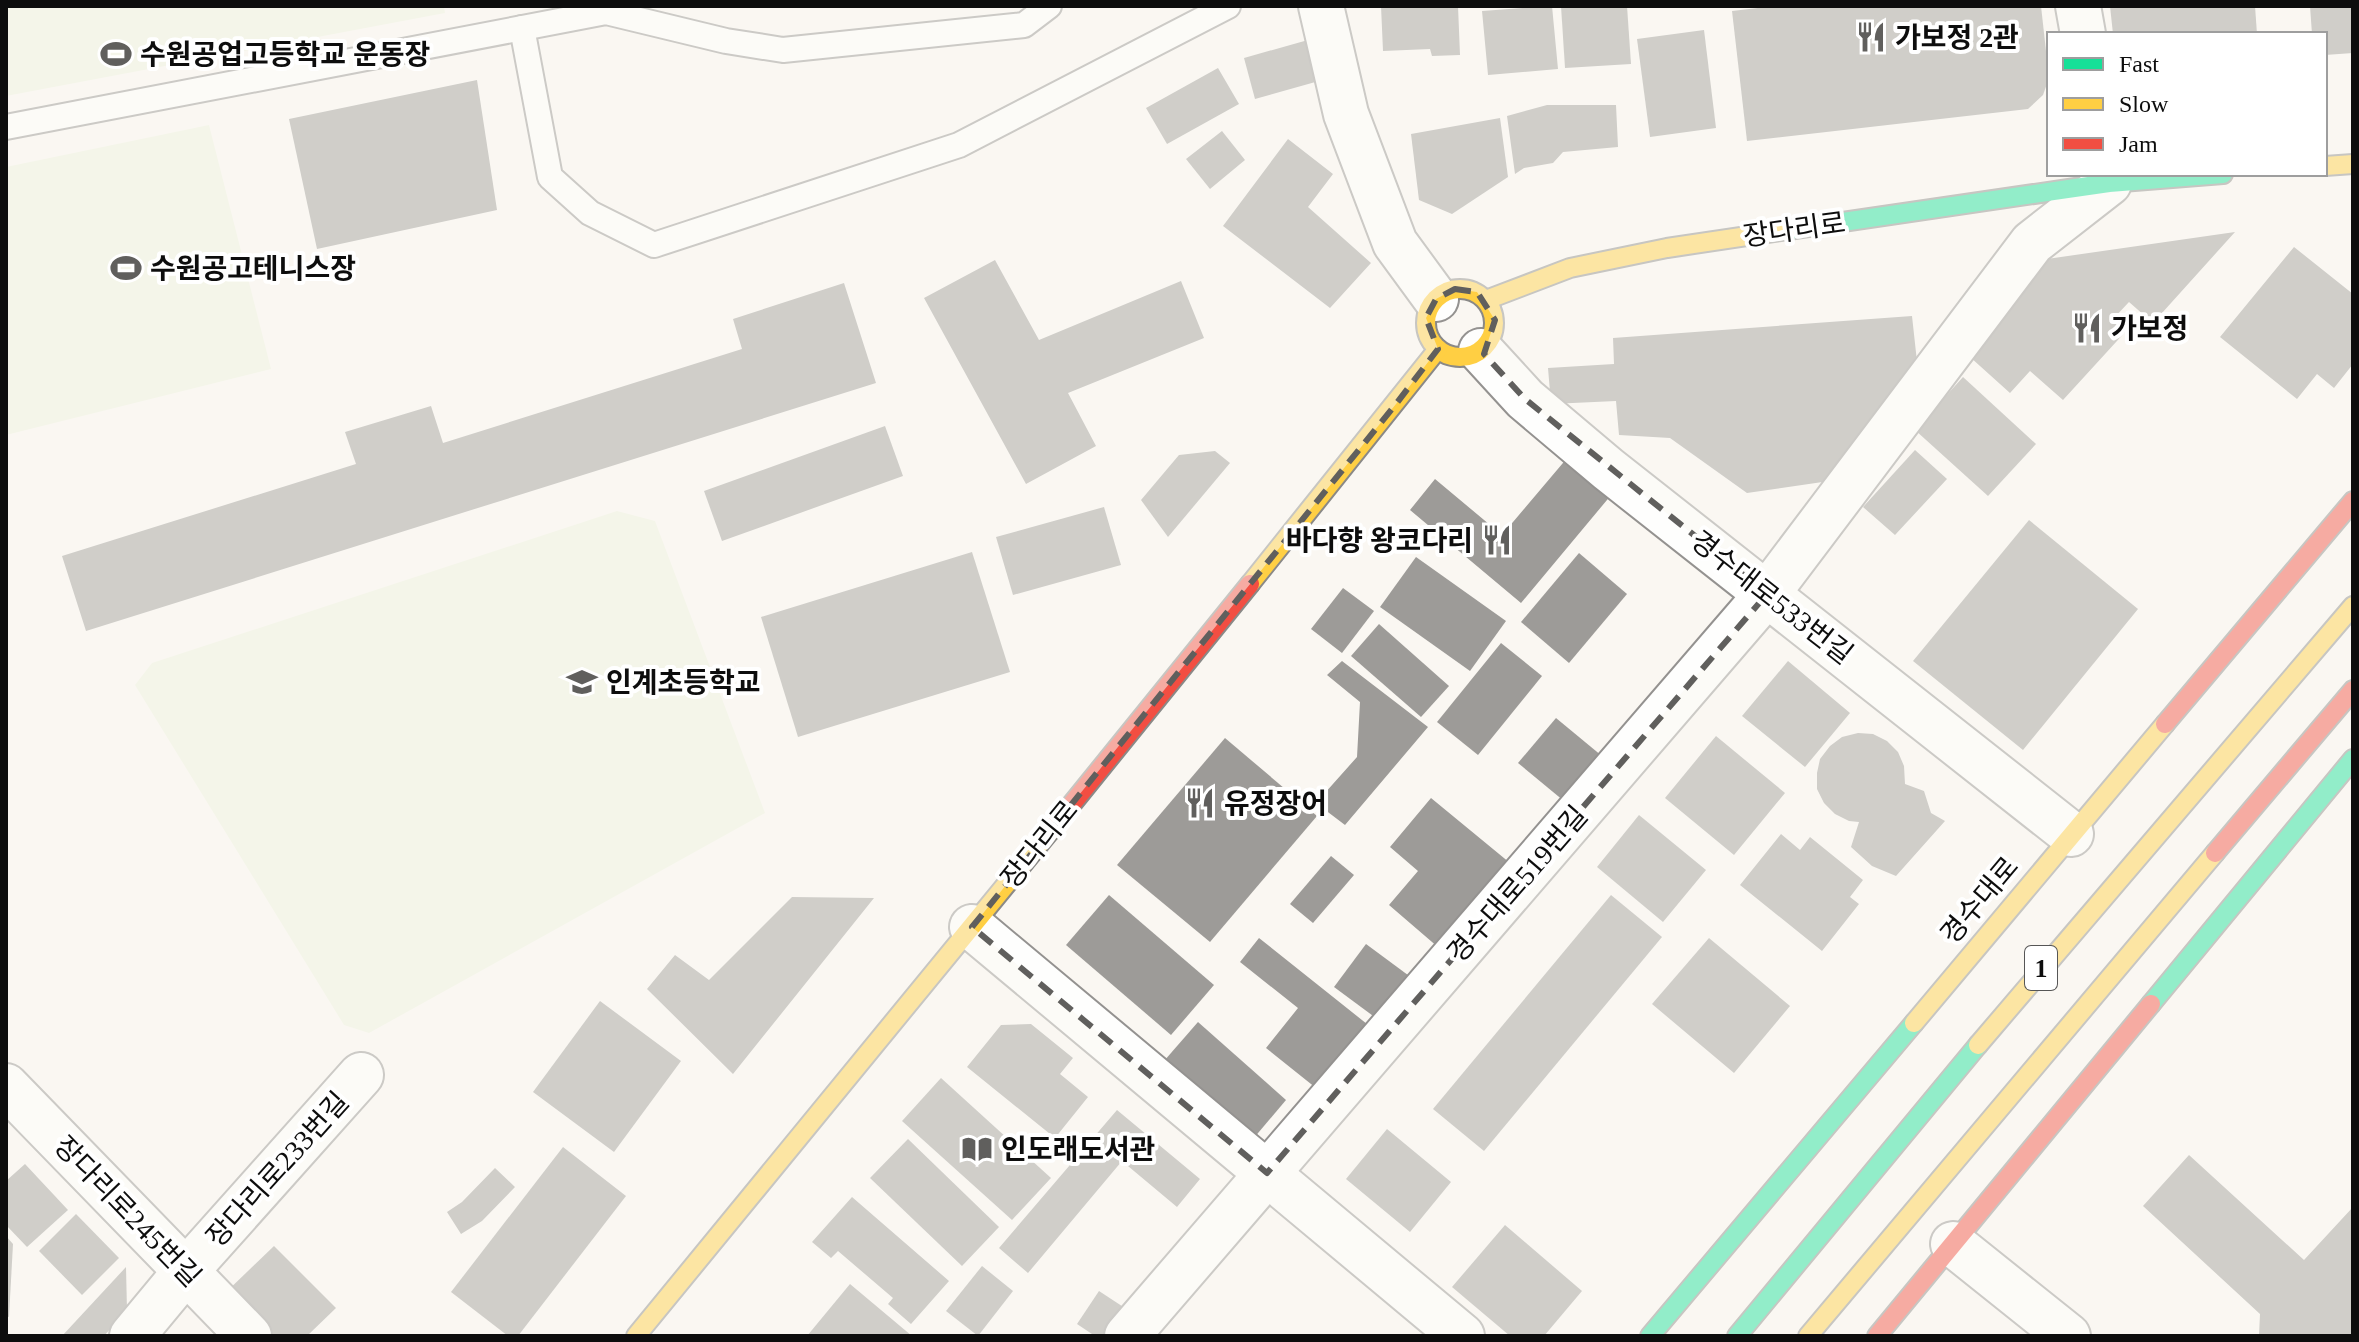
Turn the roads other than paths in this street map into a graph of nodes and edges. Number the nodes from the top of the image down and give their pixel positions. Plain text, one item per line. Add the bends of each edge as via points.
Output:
1 (1049, 6) edge
2 (1228, 6) edge
3 (1321, 6) edge
4 (2078, 6) edge
5 (522, 28) junction
6 (2083, 32) edge
7 (6, 127) edge
8 (2353, 164) edge
9 (2327, 166) edge
10 (2166, 176) edge
11 (2108, 178) edge
12 (1436, 299) junction
13 (1486, 300) junction
14 (1438, 349) junction
15 (1481, 351) junction
16 (2353, 501) edge
17 (1767, 594) junction
18 (2353, 606) edge
19 (2353, 690) edge
20 (2353, 759) edge
21 (2071, 834) junction
22 (972, 927) junction
23 (361, 1075) dead end
24 (6, 1086) edge
25 (1267, 1173) junction
26 (1953, 1244) junction
27 (186, 1271) junction
28 (132, 1336) edge
29 (249, 1336) edge
30 (636, 1336) edge
31 (1127, 1336) edge
32 (1462, 1336) edge
33 (1650, 1336) edge
34 (1737, 1336) edge
35 (1808, 1336) edge
36 (1877, 1336) edge
37 (2068, 1336) edge

1 - 5 lane via 1024,25 783,50 606,12
2 - 5 lane via 959,145 654,245 590,213 550,177
3 - 12 street via 1346,114 1395,243
4 - 6 street
5 - 7 lane
8 - 9 main road
10 - 11 main road, 장다리로
11 - 13 main road, 장다리로 via 1667,248 1570,268
11 - 17 street via 2032,243
12 - 13 main road via 1467,289
12 - 14 main road via 1426,329
13 - 15 main road via 1494,332
14 - 15 main road via 1459,357
14 - 22 main road, 장다리로
15 - 17 street, 경수대로533번길 via 1525,399
16 - 21 main road, 경수대로
17 - 21 street, 경수대로533번길
17 - 25 street, 경수대로519번길
18 - 34 main road, 1 via 2038,972
19 - 35 main road, 1
20 - 26 main road
21 - 33 main road, 경수대로
22 - 25 street
22 - 30 main road, 장다리로
23 - 27 street, 장다리로233번길
24 - 27 street, 장다리로245번길
25 - 31 street, 경수대로519번길
25 - 32 street
26 - 36 main road
26 - 37 street
27 - 28 street, 장다리로233번길
27 - 29 street, 장다리로245번길

